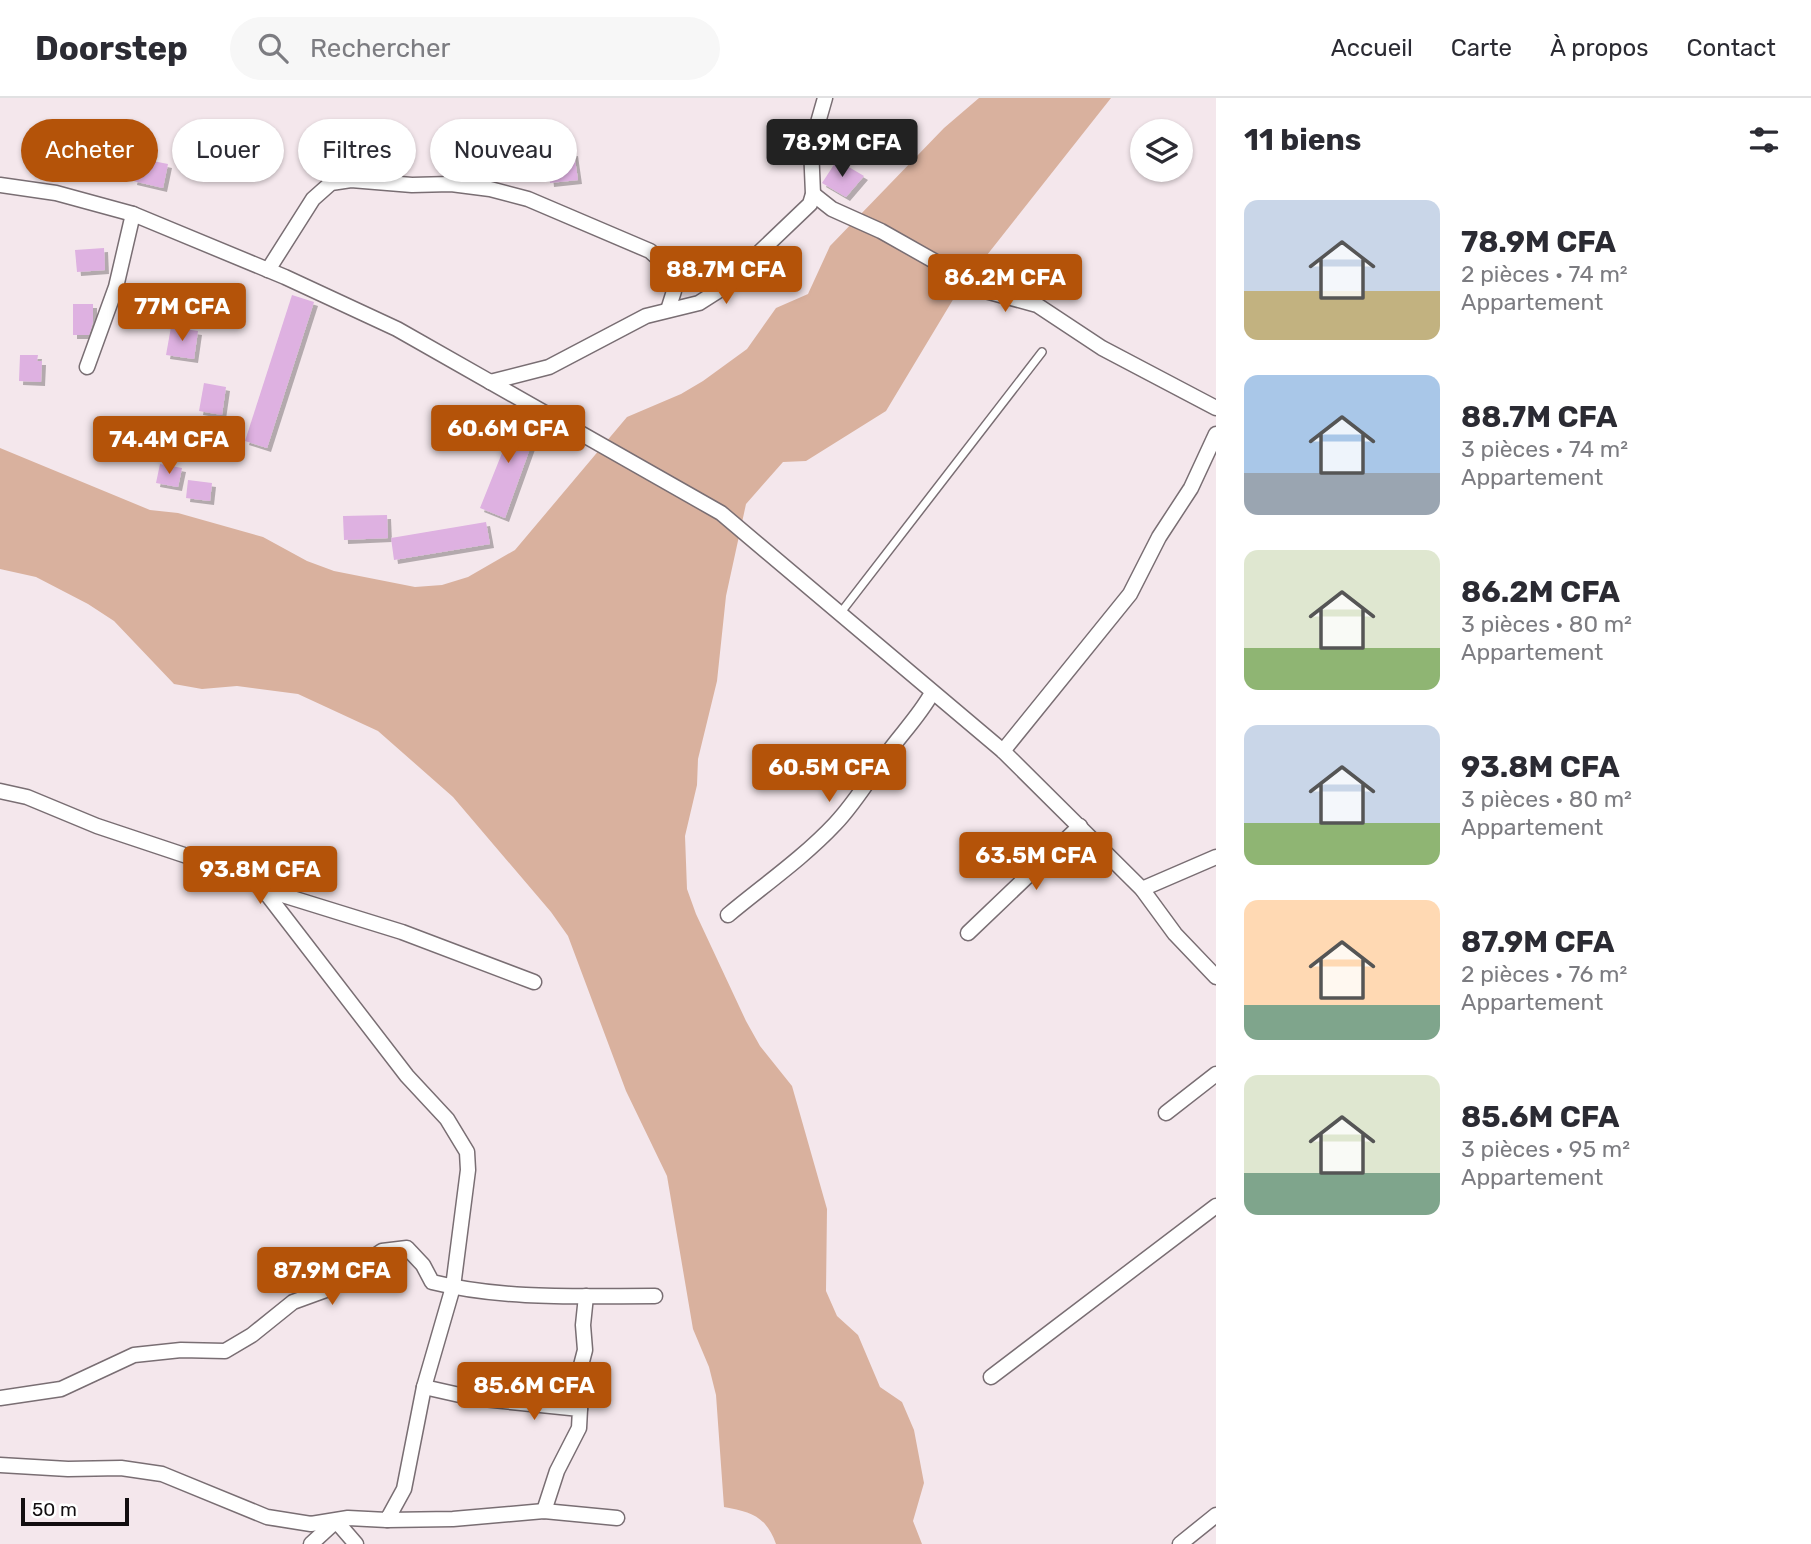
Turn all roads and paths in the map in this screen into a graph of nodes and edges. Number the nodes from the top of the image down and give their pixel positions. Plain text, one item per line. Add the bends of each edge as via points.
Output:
1 (825, 98) edge
2 (0, 185) edge
3 (813, 194) junction
4 (133, 214) junction
5 (268, 270) junction
6 (668, 310) junction
7 (1042, 352) dead end
8 (86, 367) dead end
9 (490, 382) junction
10 (1216, 408) edge
11 (1216, 434) edge
12 (842, 611) junction
13 (932, 694) junction
14 (1003, 751) junction
15 (0, 791) edge
16 (1080, 826) junction
17 (1216, 857) edge
18 (263, 889) junction
19 (1142, 889) junction
20 (728, 915) dead end
21 (968, 933) dead end
22 (1216, 977) edge
23 (534, 982) dead end
24 (1216, 1074) edge
25 (1166, 1113) dead end
26 (1216, 1206) edge
27 (453, 1287) junction
28 (586, 1296) junction
29 (655, 1296) dead end
30 (991, 1377) dead end
31 (424, 1387) junction
32 (0, 1398) edge
33 (580, 1409) junction
34 (0, 1465) edge
35 (544, 1511) junction
36 (1216, 1515) edge
37 (617, 1517) dead end
38 (387, 1520) junction
39 (336, 1521) junction
40 (311, 1544) edge
41 (356, 1544) edge
42 (1180, 1544) edge

1 - 3 street via 811,147
2 - 4 street via 56,193
3 - 6 street via 799,216 721,289 699,303
3 - 10 street via 832,209 989,292 1037,305 1102,348
4 - 5 street
4 - 8 street via 116,287
5 - 6 street via 313,199 331,183 450,184 528,199 650,251 670,269 674,290
5 - 9 street via 397,329
6 - 9 street via 549,367
7 - 12 lane
9 - 12 street via 721,513
11 - 14 street via 1191,488 1129,594
12 - 13 street
13 - 14 street
13 - 20 street via 917,720 835,824
14 - 16 street
15 - 18 street via 241,874
16 - 19 street
16 - 21 street
17 - 19 street
18 - 23 street via 402,932
18 - 27 street via 407,1076 447,1119 467,1152
19 - 22 street via 1175,934
24 - 25 street
26 - 30 street
27 - 28 street via 530,1296
27 - 31 street
27 - 32 street via 432,1282 407,1248 382,1251 327,1290 293,1302 225,1351 134,1355 61,1389
28 - 29 street
28 - 33 street
31 - 33 street via 474,1398
31 - 38 street via 404,1489
33 - 35 street via 579,1428 557,1471
34 - 39 street via 121,1468 163,1474 267,1517 311,1524
35 - 37 street
35 - 38 street
36 - 42 street
38 - 39 street
39 - 40 street
39 - 41 street

